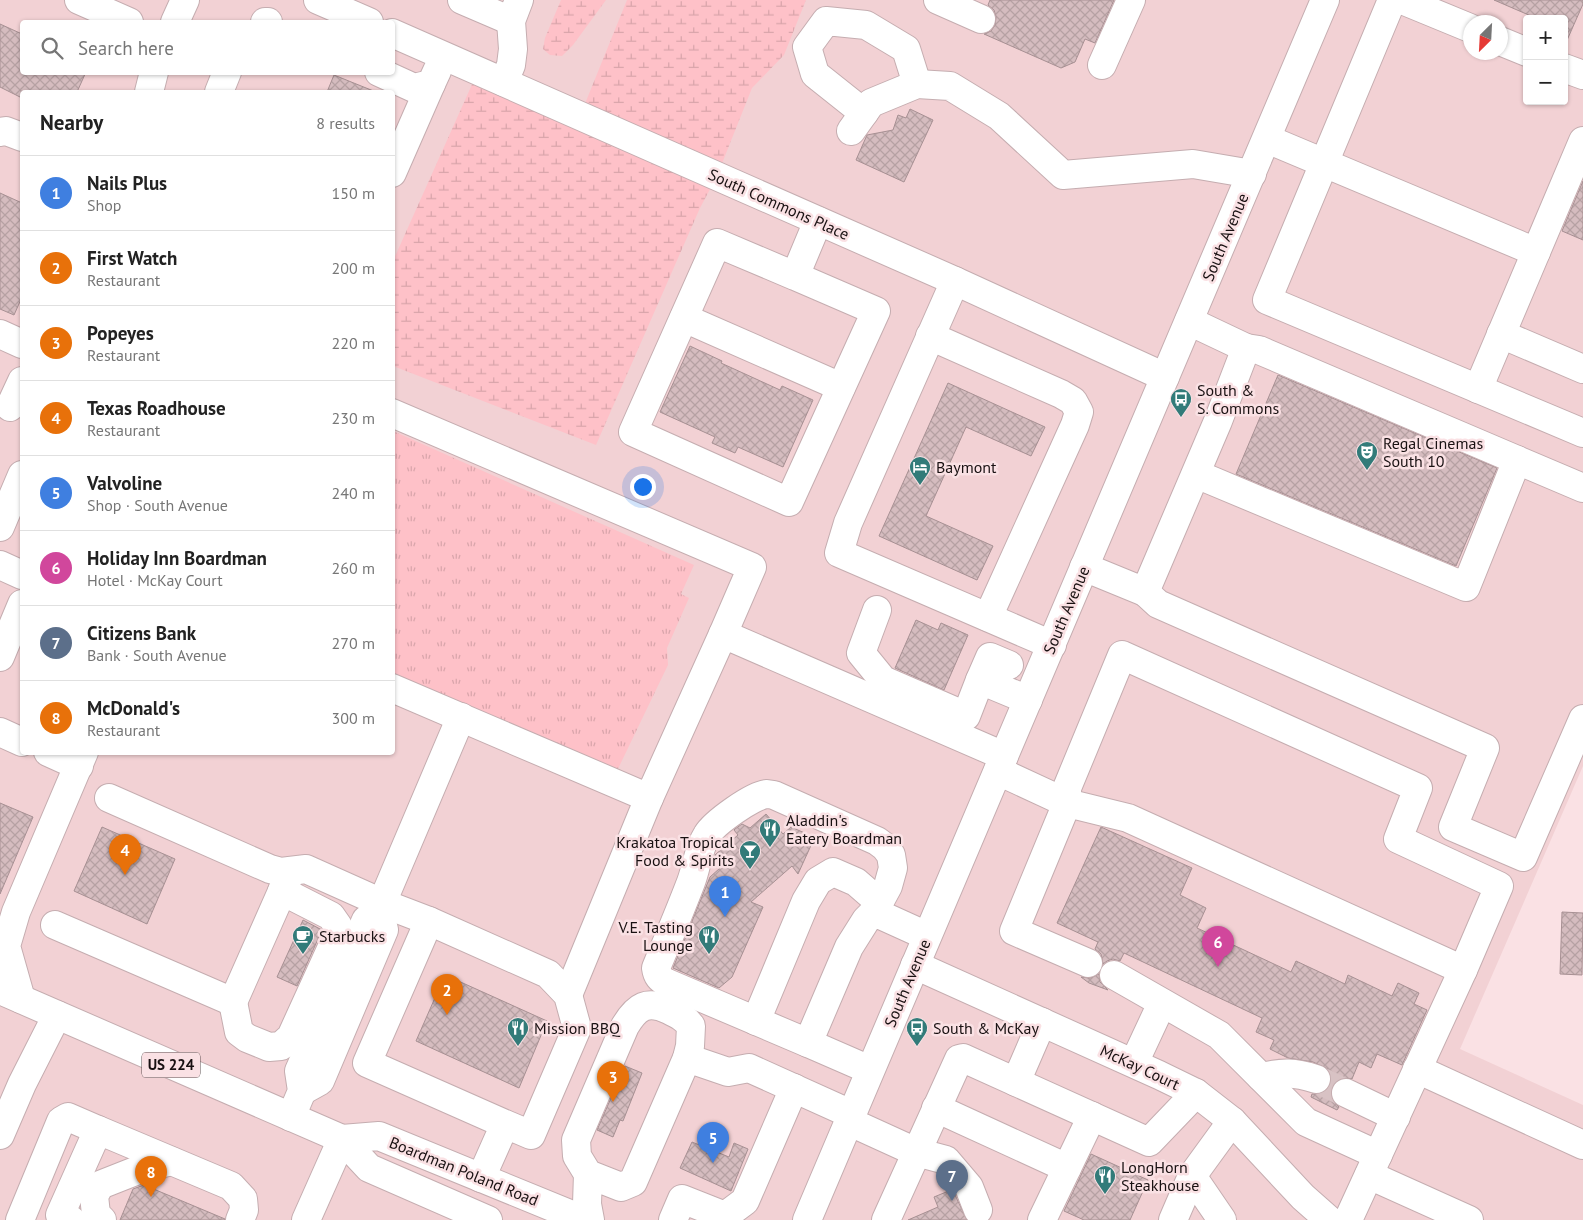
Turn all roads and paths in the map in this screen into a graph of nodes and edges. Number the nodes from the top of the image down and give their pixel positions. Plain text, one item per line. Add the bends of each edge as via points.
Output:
1 (79, 0) edge
2 (185, 0) edge
3 (318, 0) edge
4 (462, 0) edge
5 (938, 0) edge
6 (1131, 0) edge
7 (1325, 0) edge
8 (1407, 1) edge
9 (515, 10) edge
10 (981, 19) dead end
11 (124, 20) edge
12 (176, 20) edge
13 (364, 20) edge
14 (1463, 25) edge
15 (395, 34) edge
16 (1508, 44) edge
17 (1523, 50) edge
18 (443, 55) junction
19 (1102, 65) dead end
20 (1568, 69) edge
21 (153, 75) edge
22 (226, 75) edge
23 (386, 75) edge
24 (1583, 75) edge
25 (504, 82) junction
26 (431, 84) junction
27 (917, 84) junction
28 (150, 90) edge
29 (219, 90) edge
30 (1267, 139) junction
31 (1583, 141) edge
32 (1324, 164) junction
33 (395, 167) edge
34 (1252, 174) junction
35 (818, 221) junction
36 (1536, 252) junction
37 (794, 276) junction
38 (954, 281) junction
39 (684, 318) junction
40 (1189, 322) junction
41 (0, 334) edge
42 (1501, 334) junction
43 (930, 336) junction
44 (20, 343) edge
45 (1246, 348) junction
46 (1583, 369) edge
47 (1165, 377) junction
48 (20, 386) edge
49 (841, 387) junction
50 (1478, 388) junction
51 (10, 407) dead end
52 (395, 414) edge
53 (1583, 433) edge
54 (1517, 460) junction
55 (1196, 474) junction
56 (20, 480) edge
57 (1583, 488) edge
58 (7, 515) edge
59 (0, 565) edge
60 (1084, 567) junction
61 (20, 574) edge
62 (1145, 592) junction
63 (20, 609) edge
64 (877, 610) dead end
65 (988, 617) junction
66 (723, 634) junction
67 (1052, 645) junction
68 (0, 657) edge
69 (1009, 665) dead end
70 (980, 680) junction
71 (395, 689) edge
72 (1028, 700) junction
73 (461, 718) junction
74 (1583, 719) edge
75 (0, 732) edge
76 (20, 741) edge
77 (63, 755) edge
78 (82, 759) edge
79 (1001, 763) junction
80 (109, 798) dead end
81 (649, 798) junction
82 (1067, 803) junction
83 (286, 881) junction
84 (381, 906) junction
85 (876, 907) junction
86 (429, 921) junction
87 (55, 925) dead end
88 (927, 936) junction
89 (1088, 963) dead end
90 (915, 965) junction
91 (1463, 970) junction
92 (1114, 975) dead end
93 (10, 995) edge
94 (568, 995) junction
95 (233, 1002) junction
96 (1162, 1003) junction
97 (56, 1015) junction
98 (756, 1021) junction
99 (1042, 1022) junction
100 (808, 1043) junction
101 (687, 1058) junction
102 (1134, 1064) junction
103 (870, 1070) junction
104 (1417, 1070) junction
105 (1261, 1077) junction
106 (1316, 1079) tunnel mouth
107 (1016, 1082) junction
108 (794, 1088) junction
109 (1196, 1093) junction
110 (1346, 1093) tunnel mouth
111 (936, 1108) junction
112 (1092, 1116) junction
113 (291, 1117) junction
114 (1396, 1117) junction
115 (850, 1118) junction
116 (1232, 1121) junction
117 (505, 1124) junction
118 (98, 1130) junction
119 (0, 1135) edge
120 (342, 1140) junction
121 (1583, 1145) edge
122 (136, 1146) junction
123 (916, 1152) junction
124 (171, 1161) junction
125 (1374, 1165) junction
126 (1067, 1168) junction
127 (588, 1174) junction
128 (1192, 1176) junction
129 (481, 1178) junction
130 (100, 1184) junction
131 (549, 1206) junction
132 (978, 1210) dead end
133 (63, 1218) edge
134 (20, 1220) edge
135 (102, 1220) edge
136 (240, 1220) edge
137 (306, 1220) edge
138 (488, 1220) edge
139 (584, 1220) edge
140 (590, 1220) edge
141 (673, 1220) edge
142 (807, 1220) edge
143 (886, 1220) edge
144 (1042, 1220) edge
145 (1173, 1220) edge
146 (1222, 1220) edge
147 (1329, 1220) edge
148 (1348, 1220) edge
149 (1469, 1220) edge

1 - 11 main road
2 - 12 main road
3 - 13 main road
4 - 9 main road
5 - 10 main road
6 - 19 main road
7 - 30 main road, South Avenue
8 - 14 main road
8 - 32 main road
9 - 25 main road via 511,65
15 - 18 main road, South Commons Place
16 - 17 main road
18 - 25 main road, South Commons Place
18 - 26 main road
20 - 24 main road
21 - 28 main road
22 - 29 main road
23 - 26 main road via 414,88
25 - 35 main road, South Commons Place
26 - 33 main road
27 - 27 main road via 871,103 857,122 815,74 807,47 826,21 866,25 906,49
27 - 34 main road via 950,86 983,106 999,116 1063,175 1193,164
30 - 32 main road
30 - 34 main road, South Avenue
31 - 36 main road
32 - 36 main road
32 - 50 main road via 1267,300
34 - 40 main road, South Avenue
35 - 37 main road
35 - 38 main road, South Commons Place
36 - 42 main road
37 - 39 main road via 717,243
37 - 49 main road via 876,311
38 - 43 main road
38 - 47 main road, South Commons Place
39 - 49 main road
39 - 49 main road via 633,432 789,502
40 - 45 main road
40 - 47 main road, South Avenue
41 - 44 main road
42 - 46 main road
42 - 50 main road
43 - 65 main road via 1061,394 1073,401 1079,412
43 - 65 main road via 848,523 839,553
45 - 54 main road via 1259,350
45 - 55 main road
47 - 60 main road, South Avenue
48 - 51 main road
50 - 53 main road
52 - 66 main road via 752,567
54 - 55 main road via 1466,587
54 - 57 main road
55 - 62 main road
56 - 58 main road
59 - 61 main road
60 - 62 main road
60 - 67 main road, South Avenue
62 - 74 main road via 1158,604 1485,748 1453,827 1523,857
63 - 68 main road
64 - 70 main road via 861,652 883,680 966,716
65 - 67 main road
66 - 79 main road
66 - 81 main road
67 - 72 main road, South Avenue
69 - 70 main road via 990,657
70 - 72 main road
71 - 73 main road
72 - 79 main road, South Avenue
73 - 81 main road
73 - 84 main road
75 - 76 main road
77 - 78 main road
78 - 93 main road via 16,912 6,946
79 - 82 main road
79 - 88 main road, South Avenue
80 - 83 main road via 282,872
81 - 94 main road
82 - 89 main road via 1014,931
82 - 91 main road via 1128,818
82 - 91 main road via 1067,788 1122,655 1418,788 1398,839 1499,886
83 - 84 main road via 306,869
83 - 95 main road
83 - 95 main road via 331,916 338,926 337,936 291,1037 281,1046 269,1047 239,1032
84 - 86 main road
84 - 113 main road via 384,930 320,1081 302,1091
85 - 88 main road
85 - 98 main road via 856,882 833,872 818,881 806,901
85 - 98 main road via 888,886 893,868 891,855 878,841 767,794 753,799 719,821 707,834 699,852 690,885 656,968 660,979 667,983
85 - 100 main road via 849,947
86 - 94 main road via 548,974
86 - 117 main road via 367,1063
87 - 95 main road
88 - 90 main road, South Avenue
90 - 99 main road, McKay Court
90 - 103 main road, South Avenue
91 - 104 main road
92 - 96 main road
93 - 97 main road, Boardman Poland Road / US 224
94 - 117 main road via 577,1028 531,1135
96 - 102 main road
96 - 105 main road via 1219,1036
97 - 113 main road, Boardman Poland Road / US 224
97 - 119 main road
98 - 100 main road
99 - 102 main road, McKay Court
99 - 107 main road
100 - 103 main road
101 - 108 main road via 728,1072 749,1068
101 - 127 main road via 633,1182 621,1187
101 - 127 main road via 691,1026 684,1017 659,1006 645,1005 633,1013 576,1140 577,1156
102 - 109 main road, McKay Court
103 - 115 main road, South Avenue
104 - 114 main road
104 - 121 main road
105 - 106 main road via 1281,1073
105 - 125 main road via 1306,1122
107 - 111 main road via 963,1058
107 - 112 main road
108 - 115 main road
108 - 141 main road via 745,1201 725,1216 682,1199
109 - 112 main road via 1149,1142
109 - 116 main road, McKay Court
110 - 114 main road
111 - 123 main road
111 - 126 main road
112 - 126 main road
113 - 120 main road, Boardman Poland Road / US 224
114 - 125 main road
115 - 123 main road
115 - 142 main road, South Avenue
116 - 128 main road
116 - 147 main road, McKay Court via 1302,1197
117 - 129 main road
118 - 122 main road
118 - 133 main road
118 - 134 main road via 68,1117 61,1121
120 - 129 main road, Boardman Poland Road via 379,1136
120 - 137 main road
120 - 138 main road, Boardman Poland Road / US 224 via 370,1168
122 - 124 main road
122 - 130 main road via 107,1162
123 - 132 main road via 946,1160 969,1187
123 - 143 main road
124 - 130 main road
124 - 136 main road via 231,1186 244,1199
125 - 148 main road
125 - 149 main road
126 - 144 main road
127 - 131 main road
127 - 140 main road
128 - 145 main road
128 - 146 main road
129 - 131 main road, Boardman Poland Road
130 - 135 main road via 94,1196 96,1214
131 - 139 main road, Boardman Poland Road

